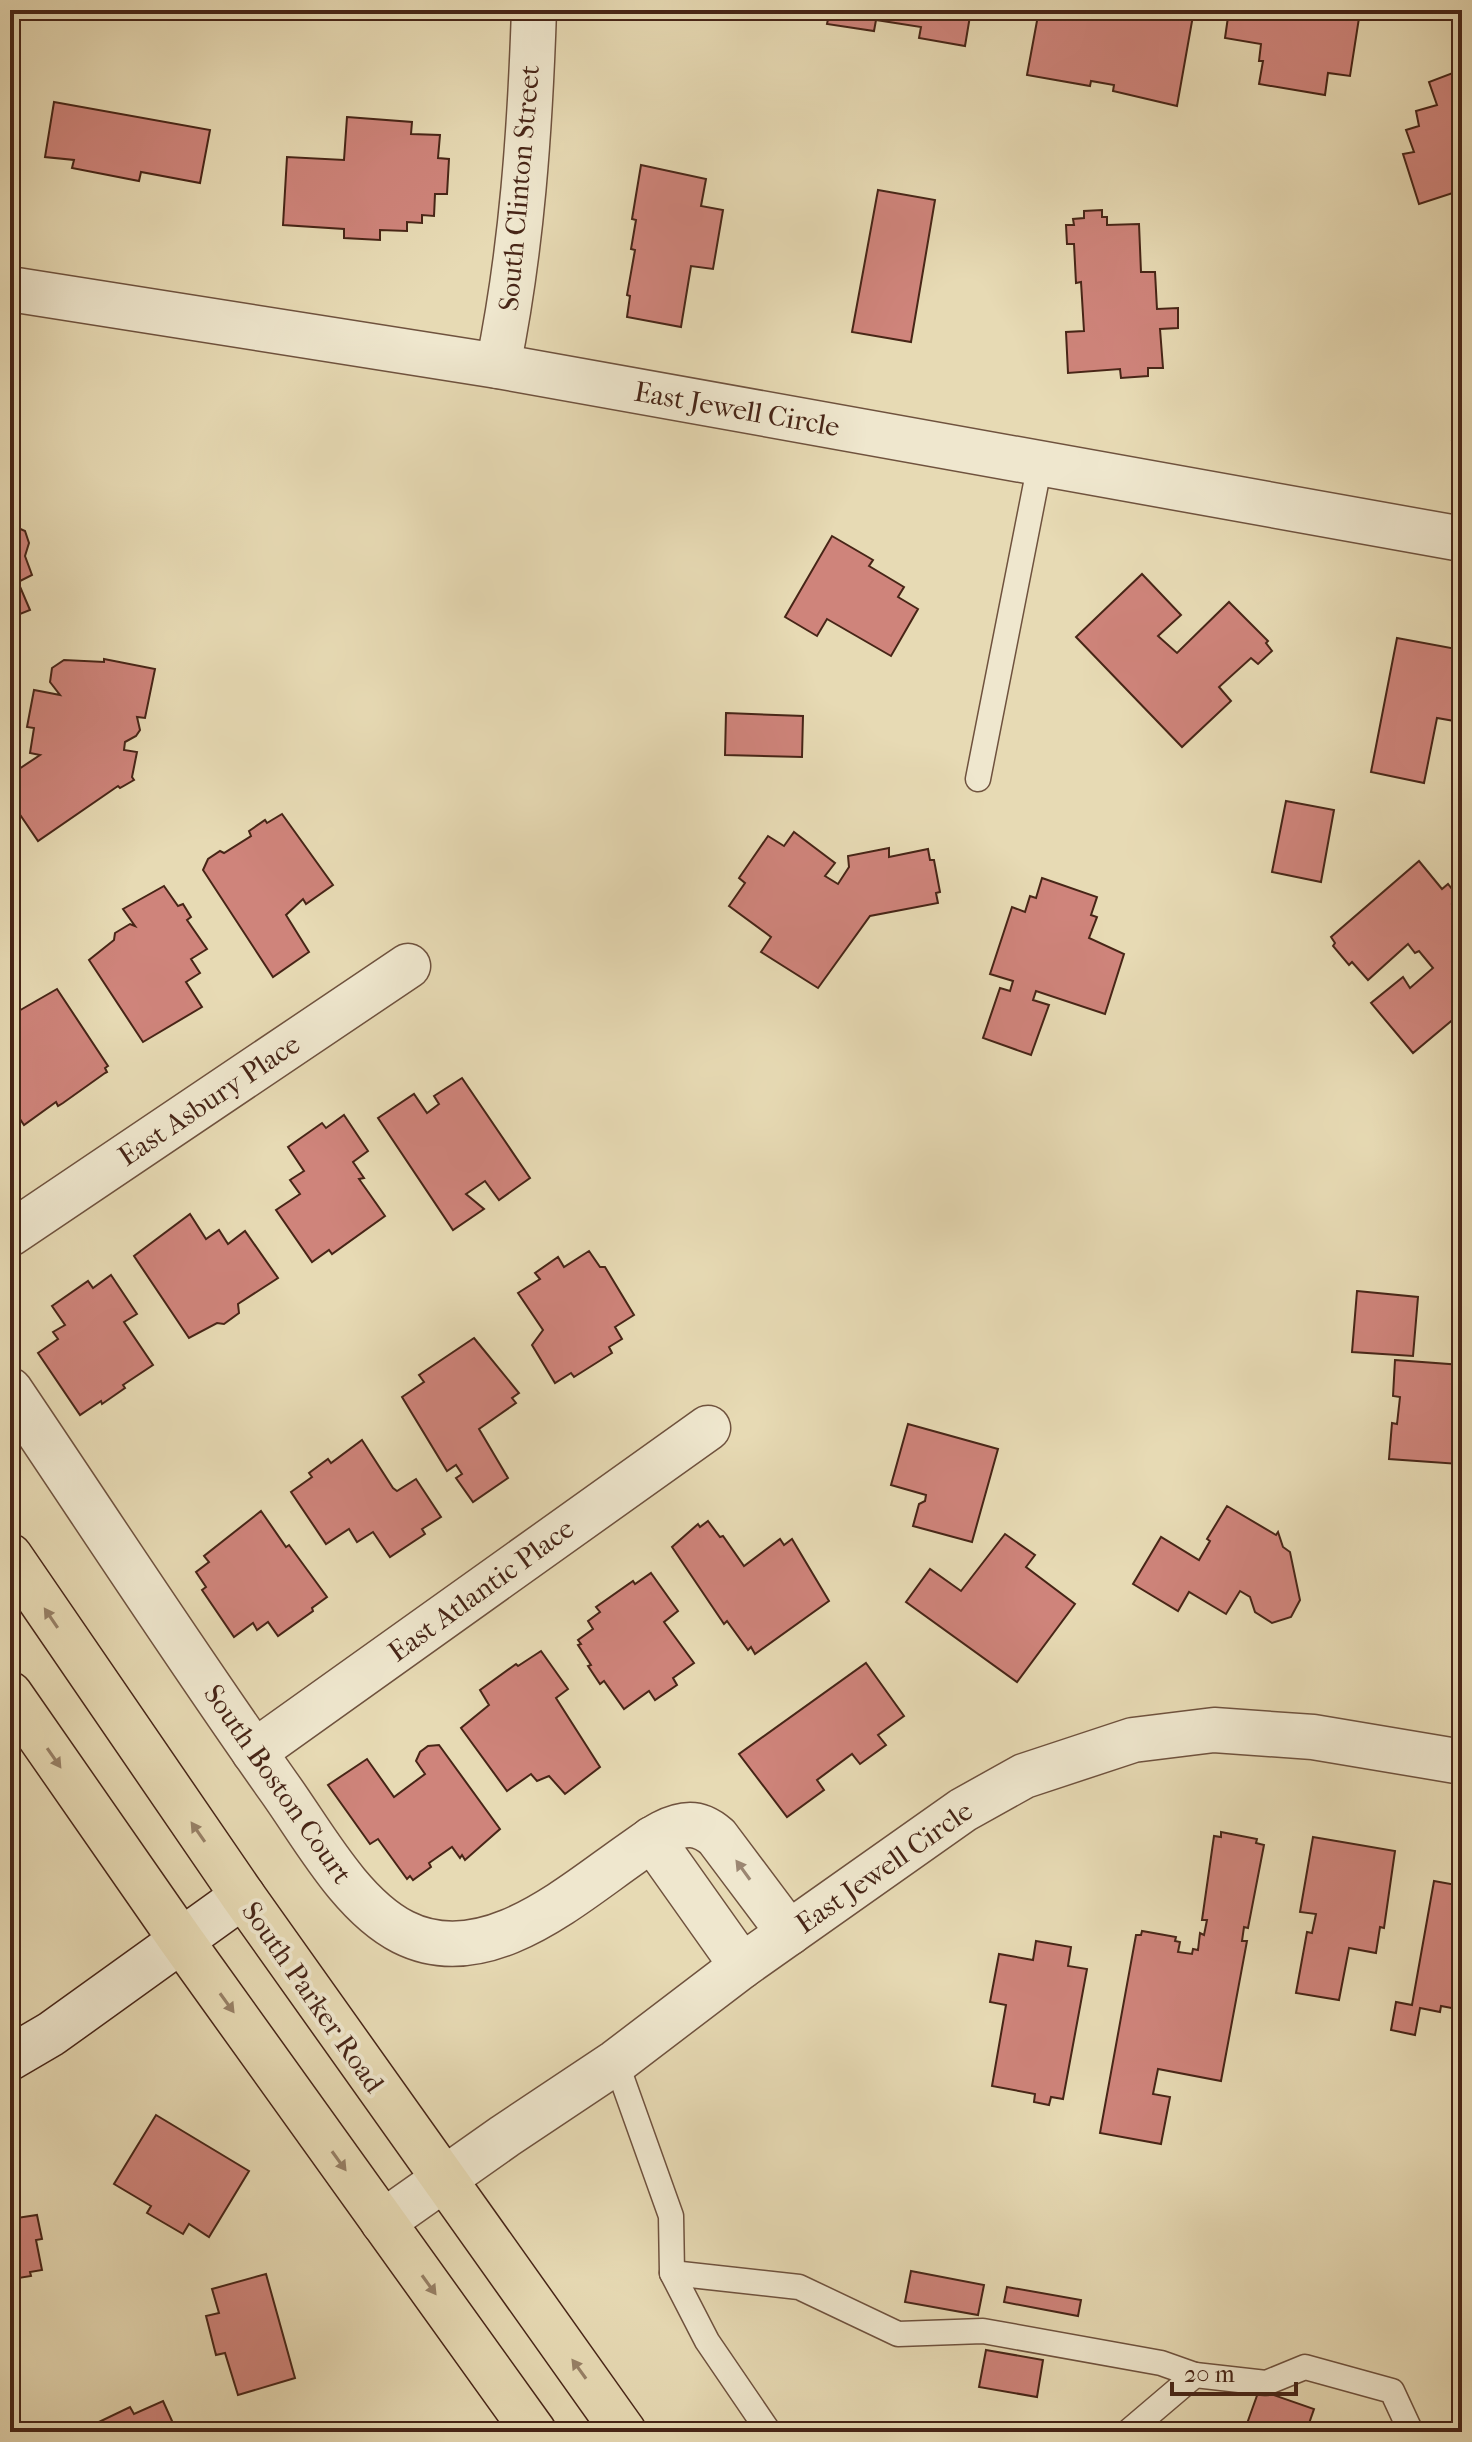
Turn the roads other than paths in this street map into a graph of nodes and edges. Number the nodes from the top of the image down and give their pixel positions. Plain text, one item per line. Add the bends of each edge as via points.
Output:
1 (534, 10) edge
2 (10, 289) edge
3 (498, 366) junction
4 (1040, 463) junction
5 (1462, 539) edge
6 (978, 779) dead end
7 (408, 966) dead end
8 (10, 1234) edge
9 (10, 1390) edge
10 (708, 1428) dead end
11 (10, 1556) edge
12 (10, 1694) edge
13 (254, 1752) junction
14 (1462, 1762) edge
15 (652, 1839) junction
16 (243, 1896) junction
17 (789, 1933) junction
18 (181, 1940) junction
19 (742, 1966) junction
20 (10, 2058) edge
21 (616, 2062) junction
22 (443, 2180) junction
23 (383, 2222) junction
24 (672, 2273) junction
25 (1195, 2375) junction
26 (534, 2432) edge
27 (624, 2432) edge
28 (769, 2432) edge
29 (1128, 2432) edge
30 (1411, 2432) edge

1 - 3 street, South Clinton Street via 526,184
2 - 3 street, East Jewell Circle
3 - 4 street, East Jewell Circle
4 - 5 street, East Jewell Circle
4 - 6 lane
7 - 8 street, East Asbury Place
9 - 13 street, South Boston Court
10 - 13 street, East Atlantic Place
16 -> 11 main road, South Parker Road
12 -> 18 main road
13 - 15 street, South Boston Court via 354,1893 402,1932 430,1941 461,1944 521,1927
14 - 17 street, East Jewell Circle via 1250,1731 1133,1740 1024,1776 990,1794
17 -> 15 street, South Boston Court via 729,1850 709,1831 689,1825
15 - 19 street
16 - 18 street
16 - 22 main road, South Parker Road
17 - 19 street, East Jewell Circle
18 - 20 street
18 -> 23 main road
19 - 21 street, East Jewell Circle
21 - 22 street, East Jewell Circle
21 - 24 lane via 671,2216
22 - 23 street, East Jewell Circle
27 -> 22 main road, South Parker Road
23 -> 26 main road
24 - 25 lane via 799,2287 898,2334 983,2331 1161,2363
24 - 28 lane via 707,2341
25 - 29 lane
25 - 30 lane via 1266,2383 1305,2367 1392,2391

